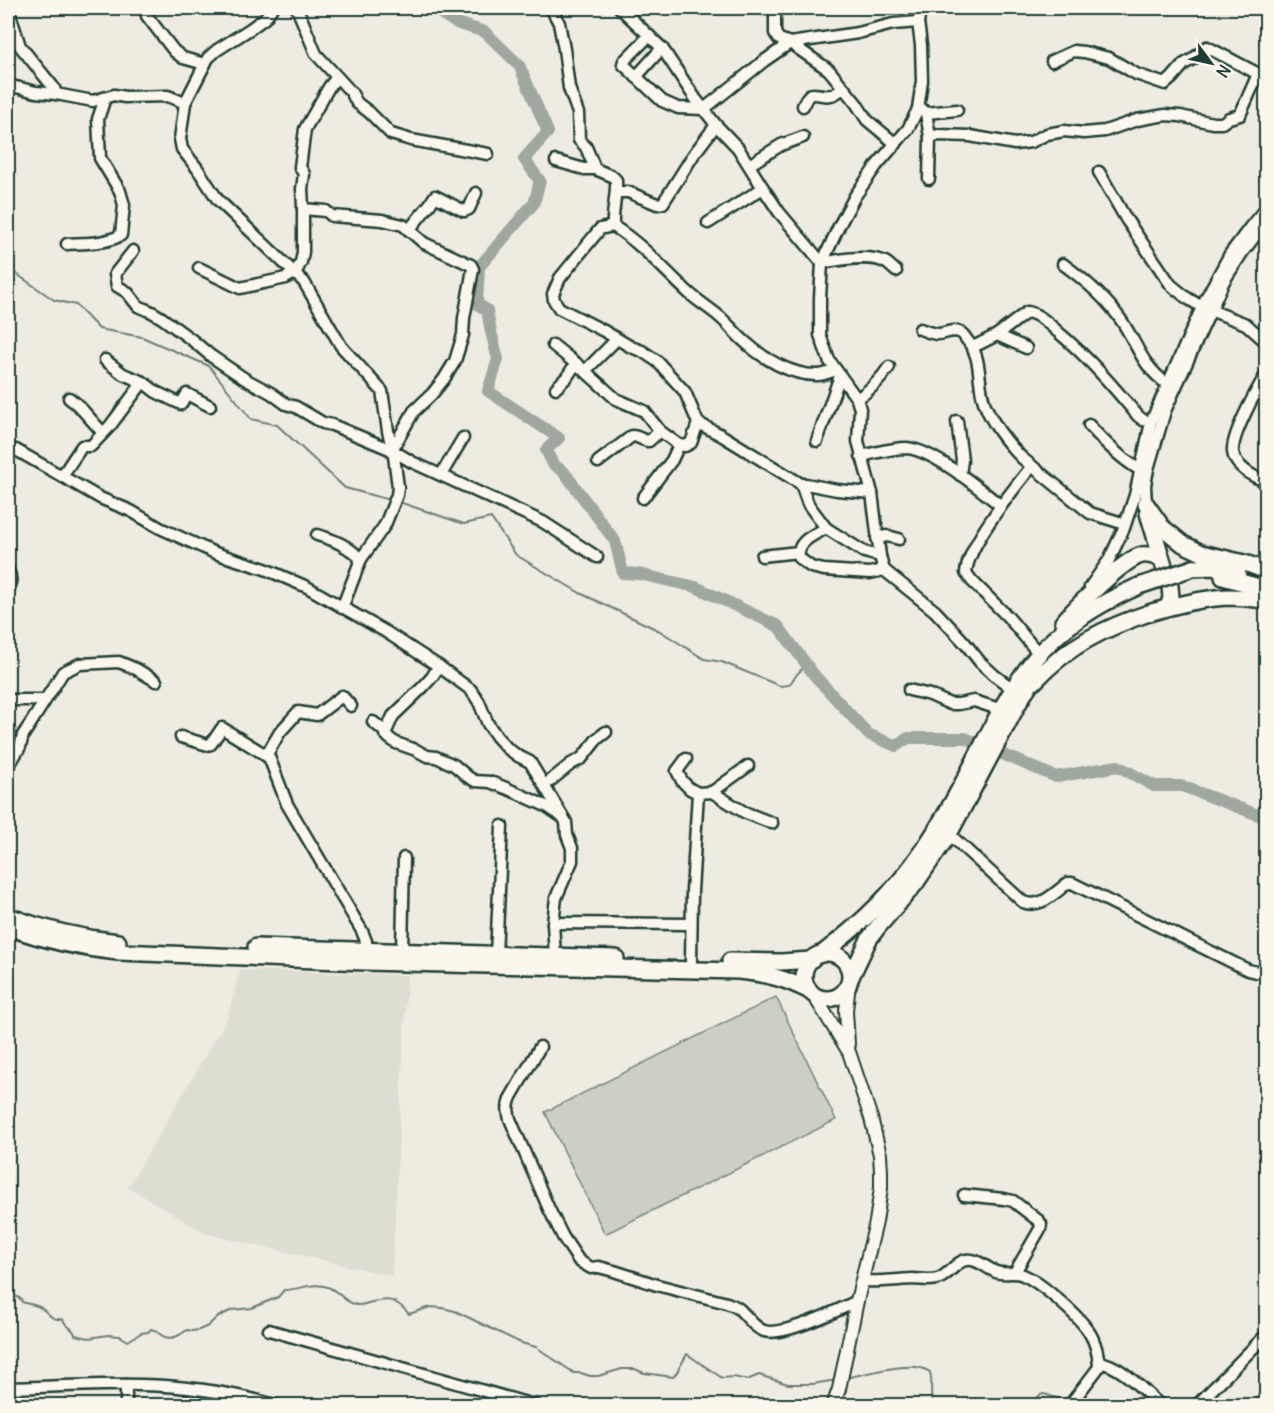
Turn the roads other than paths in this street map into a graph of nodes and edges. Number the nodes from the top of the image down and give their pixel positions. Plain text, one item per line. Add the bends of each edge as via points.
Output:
1 (8, 8) edge
2 (150, 8) edge
3 (272, 8) edge
4 (297, 8) edge
5 (551, 8) edge
6 (620, 8) edge
7 (775, 8) edge
8 (921, 8) edge
9 (918, 22) junction
10 (649, 36) junction
11 (790, 43) junction
12 (662, 48) junction
13 (1052, 61) dead end
14 (205, 64) junction
15 (1262, 76) edge
16 (336, 77) junction
17 (636, 77) junction
18 (8, 85) edge
19 (843, 88) junction
20 (56, 94) junction
21 (105, 98) junction
22 (185, 103) junction
23 (803, 106) dead end
24 (704, 110) junction
25 (957, 110) dead end
26 (922, 111) junction
27 (716, 125) junction
28 (803, 137) dead end
29 (930, 137) junction
30 (896, 144) junction
31 (488, 153) dead end
32 (556, 162) dead end
33 (749, 165) junction
34 (595, 169) junction
35 (1099, 172) dead end
36 (928, 179) dead end
37 (763, 189) junction
38 (617, 192) junction
39 (476, 193) dead end
40 (1266, 208) edge
41 (303, 209) junction
42 (1266, 222) edge
43 (708, 223) dead end
44 (613, 226) junction
45 (409, 230) junction
46 (67, 244) dead end
47 (133, 251) dead end
48 (822, 263) junction
49 (1064, 264) dead end
50 (199, 268) dead end
51 (896, 271) dead end
52 (296, 272) junction
53 (1206, 309) junction
54 (921, 329) dead end
55 (997, 335) junction
56 (617, 339) junction
57 (1266, 341) edge
58 (553, 345) dead end
59 (973, 347) junction
60 (1026, 348) dead end
61 (105, 360) dead end
62 (576, 363) junction
63 (889, 367) dead end
64 (585, 371) junction
65 (838, 373) junction
66 (1266, 375) edge
67 (143, 382) junction
68 (1167, 384) junction
69 (556, 388) dead end
70 (69, 398) dead end
71 (857, 399) junction
72 (210, 406) dead end
73 (957, 421) dead end
74 (1151, 422) junction
75 (698, 423) junction
76 (1089, 425) dead end
77 (660, 431) junction
78 (103, 433) junction
79 (463, 438) dead end
80 (817, 441) dead end
81 (684, 444) junction
82 (392, 450) junction
83 (8, 452) edge
84 (861, 456) junction
85 (598, 462) dead end
86 (1032, 466) junction
87 (1140, 470) junction
88 (441, 475) junction
89 (960, 475) junction
90 (62, 476) junction
91 (1266, 481) edge
92 (801, 484) junction
93 (872, 494) junction
94 (643, 498) dead end
95 (1146, 504) junction
96 (1001, 506) junction
97 (1125, 524) junction
98 (826, 528) junction
99 (317, 535) dead end
100 (877, 538) junction
101 (899, 539) dead end
102 (798, 552) junction
103 (762, 556) dead end
104 (880, 556) junction
105 (597, 557) dead end
106 (1161, 558) junction
107 (361, 559) junction
108 (8, 570) edge
109 (884, 570) junction
110 (1266, 571) edge
111 (1195, 572) junction
112 (1266, 580) edge
113 (1266, 589) edge
114 (1141, 590) junction
115 (8, 591) edge
116 (1266, 600) edge
117 (342, 608) junction
118 (1168, 608) junction
119 (1071, 614) junction
120 (1055, 638) junction
121 (1039, 654) junction
122 (439, 666) junction
123 (156, 681) dead end
124 (909, 690) dead end
125 (1015, 696) junction
126 (8, 700) edge
127 (45, 700) junction
128 (351, 706) dead end
129 (1002, 710) junction
130 (373, 722) dead end
131 (606, 732) dead end
132 (385, 734) junction
133 (994, 735) junction
134 (181, 737) dead end
135 (266, 756) junction
136 (983, 758) junction
137 (686, 759) dead end
138 (748, 766) dead end
139 (8, 767) edge
140 (545, 785) junction
141 (712, 792) junction
142 (698, 793) junction
143 (564, 818) junction
144 (772, 823) dead end
145 (502, 826) dead end
146 (949, 834) junction
147 (404, 858) dead end
148 (8, 916) edge
149 (553, 923) junction
150 (690, 924) junction
151 (8, 927) edge
152 (402, 951) junction
153 (496, 955) junction
154 (555, 956) junction
155 (366, 957) junction
156 (817, 957) junction
157 (690, 960) junction
158 (1266, 974) edge
159 (849, 981) junction
160 (812, 993) junction
161 (540, 1047) dead end
162 (849, 1052) junction
163 (964, 1194) dead end
164 (1015, 1272) junction
165 (862, 1281) junction
166 (857, 1301) junction
167 (269, 1330) dead end
168 (1266, 1335) edge
169 (1099, 1362) junction
170 (126, 1385) junction
171 (8, 1388) edge
172 (243, 1401) edge
173 (504, 1401) edge
174 (126, 1406) edge
175 (278, 1406) edge
176 (537, 1406) edge
177 (833, 1406) edge
178 (1069, 1406) edge
179 (1161, 1406) edge
180 (1196, 1406) edge

1 - 20 street via 20,46
2 - 14 street via 147,16 174,51
3 - 14 street via 265,18 216,50
4 - 16 street via 316,54
5 - 34 street via 559,23 569,88 578,113 579,140
6 - 10 street
7 - 11 street via 775,33 778,39
8 - 9 street
9 - 11 street
9 - 26 street
10 - 12 street
10 - 17 street via 623,64
11 - 19 street via 829,70
11 - 24 street
12 - 17 street
12 - 24 street
13 - 15 street via 1074,51 1084,52 1109,58 1136,74 1165,84 1207,47
14 - 22 street
15 - 29 street via 1240,115 1221,123 1165,115 1105,131 1064,131 1015,144 970,136
16 - 31 street via 357,103 392,134
16 - 41 street via 305,129 300,166 304,174
17 - 24 street via 662,101 678,108
18 - 20 street
19 - 23 street via 832,95 811,94
19 - 30 street via 867,120
20 - 21 street via 93,101
21 - 22 street via 168,96
21 - 46 street via 98,119 100,159 120,191 124,206 121,236
22 - 52 street via 182,149 218,200
24 - 27 street
25 - 26 street
26 - 29 street
26 - 30 street
27 - 33 street
27 - 38 street via 663,203
28 - 33 street via 781,145
29 - 36 street
30 - 48 street via 855,196
32 - 34 street
33 - 37 street
34 - 38 street via 616,180
35 - 53 street via 1172,285
37 - 43 street
37 - 48 street
38 - 44 street
39 - 45 street via 469,209 464,211 435,196
40 - 53 street via 1230,254
41 - 45 street via 326,211 332,216 382,219
41 - 52 street via 303,252
42 - 53 street
44 - 56 street via 600,229 591,238 560,278 553,294 559,308
44 - 65 street via 760,354 805,374
45 - 82 street via 424,243 471,265 473,274 455,361 432,394 414,411
47 - 82 street via 115,274 117,286 138,306 286,404
48 - 51 street via 873,259 882,260
48 - 65 street via 820,335
49 - 68 street via 1111,308 1146,364
50 - 52 street via 240,288 286,278
52 - 82 street via 341,346 382,392
53 - 57 street via 1246,324
53 - 68 street
53 - 95 street via 1160,424 1145,484
54 - 59 street via 937,334 961,333
55 - 59 street
55 - 60 street
55 - 74 street via 1027,312 1034,313 1087,357 1138,416
56 - 64 street
56 - 75 street via 642,351 671,375 685,392
58 - 62 street
59 - 86 street via 985,405 1014,450
61 - 67 street via 123,374
62 - 64 street
62 - 69 street
63 - 71 street
64 - 77 street via 616,399 644,411
65 - 71 street
65 - 80 street
66 - 91 street via 1248,405 1233,452 1242,468
67 - 72 street via 181,404 187,394
67 - 78 street
68 - 74 street
70 - 78 street
71 - 84 street
73 - 89 street
74 - 87 street
75 - 81 street via 691,443
75 - 92 street
76 - 87 street
77 - 81 street
77 - 85 street via 649,441 632,436
78 - 90 street via 91,446 82,446
79 - 88 street
81 - 94 street
82 - 88 street
82 - 107 street via 397,495 385,525
83 - 90 street via 16,450
84 - 89 street via 905,448 918,450
84 - 93 street
86 - 96 street
86 - 97 street via 1090,513
87 - 97 street
88 - 105 street via 543,522
89 - 96 street
90 - 117 street via 160,528 215,553 289,579
92 - 93 street
92 - 98 street via 808,504
93 - 100 street
95 - 106 highway
95 - 110 highway via 1162,527 1183,544
96 - 121 street via 966,564 966,573
97 - 119 street via 1109,560
98 - 102 street via 799,546
98 - 104 street via 864,552
99 - 107 street via 344,545
100 - 101 street
100 - 104 street
102 - 103 street
102 - 109 street via 799,558 812,567 859,573
104 - 109 street
106 - 118 highway via 1171,592
106 - 119 highway via 1142,555 1131,561
107 - 117 street
108 - 115 street
109 - 125 street via 934,611
111 - 112 highway via 1205,567 1221,568
111 - 113 highway
111 - 114 highway, bridge
114 - 120 highway via 1106,602
114 - 125 highway via 1067,639
116 - 118 highway via 1219,598
117 - 122 street
118 - 125 highway via 1107,628 1072,649
119 - 120 highway
120 - 121 highway
121 - 125 highway
122 - 132 street via 393,716
122 - 140 street via 471,690 497,737 530,762
123 - 127 street via 119,662 80,664 63,672
124 - 129 street via 950,704 974,701
125 - 129 highway
125 - 133 highway
126 - 127 street
127 - 139 street
128 - 135 street via 342,696 317,715 298,712
129 - 133 highway
130 - 132 street
131 - 140 street via 582,758
132 - 143 street via 396,743 454,765 475,781 507,788
133 - 136 highway
134 - 135 street via 208,745 222,728
135 - 155 street via 287,804 362,931
136 - 146 highway
136 - 156 highway via 899,884 866,919
137 - 142 street via 676,771 681,781
138 - 141 street
140 - 143 street
141 - 142 street
141 - 144 street via 744,812
142 - 150 street
143 - 149 street via 572,861 556,898
145 - 153 street
146 - 158 street via 1023,902 1042,903 1072,883 1248,970
146 - 159 highway via 915,884 869,939
147 - 152 street
148 - 155 highway via 103,940
149 - 150 street
149 - 154 street
150 - 157 street
151 - 155 highway via 57,942 141,954
152 - 153 highway
152 - 155 highway
153 - 154 highway
154 - 157 highway
155 - 160 highway via 738,971 778,977
156 - 157 highway via 781,962
156 - 159 highway via 840,957 849,969
156 - 160 highway via 805,972
159 - 160 highway via 836,997 827,999
159 - 162 main road
160 - 162 main road
161 - 166 street via 510,1097 508,1110 549,1209 579,1261 591,1268 614,1270 738,1307 764,1331 779,1332
162 - 165 main road via 871,1118 881,1171 876,1222
163 - 164 street via 1013,1201 1041,1224
164 - 165 street via 1003,1274 969,1260 938,1279
164 - 169 street via 1027,1276 1077,1317 1089,1332
165 - 166 main road
166 - 177 main road
167 - 173 street
168 - 180 street
169 - 178 street via 1097,1372
169 - 179 street via 1109,1363 1124,1373
170 - 171 street
170 - 172 street via 213,1391
170 - 174 street
172 - 175 street
173 - 176 street

